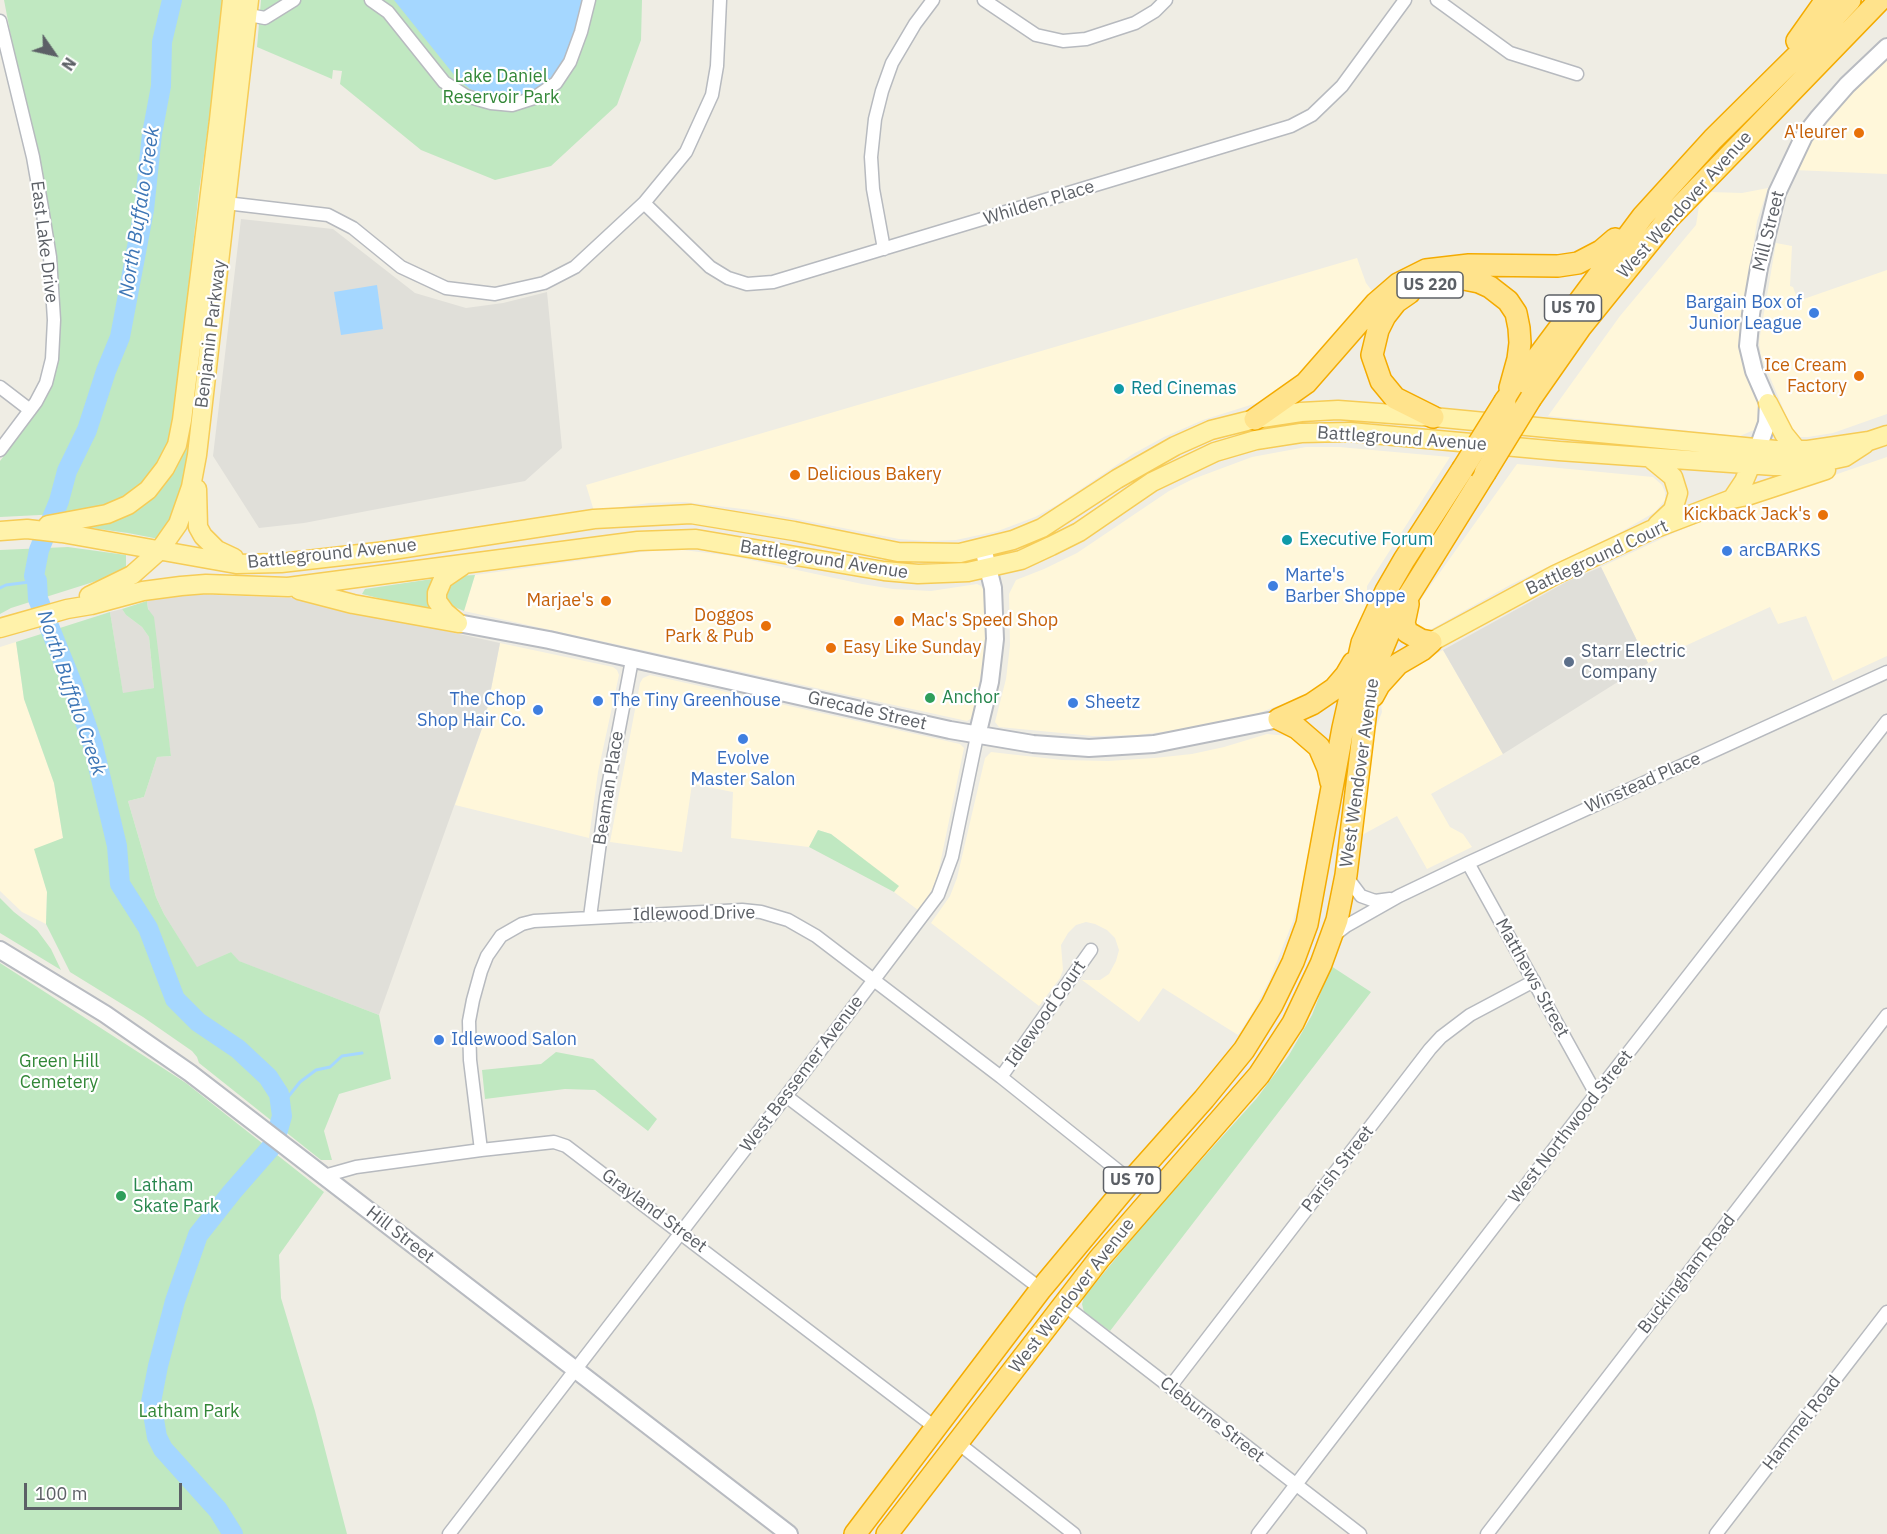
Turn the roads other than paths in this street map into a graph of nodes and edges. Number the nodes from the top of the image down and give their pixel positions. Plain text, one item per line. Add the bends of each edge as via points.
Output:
1 (232, 0) edge
2 (294, 0) edge
3 (372, 0) edge
4 (589, 0) edge
5 (720, 0) edge
6 (933, 0) edge
7 (984, 0) edge
8 (1166, 0) edge
9 (1405, 0) edge
10 (1437, 0) edge
11 (1826, 0) edge
12 (1850, 0) edge
13 (1880, 0) edge
14 (249, 7) edge
15 (0, 21) edge
16 (1887, 47) edge
17 (1577, 74) dead end
18 (1767, 83) junction
19 (226, 203) junction
20 (644, 203) junction
21 (1643, 216) junction
22 (884, 249) junction
23 (0, 387) edge
24 (1505, 401) junction
25 (1768, 403) junction
26 (30, 410) junction
27 (1433, 417) junction
28 (1255, 419) junction
29 (1887, 435) edge
30 (1869, 441) junction
31 (0, 450) edge
32 (1797, 450) junction
33 (197, 455) junction
34 (1755, 457) junction
35 (1845, 457) junction
36 (1650, 458) junction
37 (1732, 499) junction
38 (63, 527) junction
39 (1651, 530) junction
40 (0, 531) edge
41 (983, 548) junction
42 (159, 551) junction
43 (250, 563) junction
44 (466, 564) junction
45 (989, 568) junction
46 (288, 587) junction
47 (1413, 587) junction
48 (67, 609) junction
49 (458, 623) junction
50 (5, 626) edge
51 (1431, 642) junction
52 (1362, 643) junction
53 (632, 660) junction
54 (1887, 672) edge
55 (1366, 710) junction
56 (1279, 719) junction
57 (1887, 721) edge
58 (977, 736) junction
59 (1332, 790) junction
60 (1468, 863) junction
61 (1346, 875) junction
62 (1400, 896) junction
63 (590, 917) junction
64 (1332, 937) junction
65 (0, 950) edge
66 (1091, 950) dead end
67 (874, 981) junction
68 (1534, 981) junction
69 (1887, 1015) edge
70 (1000, 1077) junction
71 (1596, 1094) junction
72 (786, 1096) junction
73 (481, 1150) junction
74 (324, 1176) junction
75 (1131, 1181) junction
76 (681, 1232) junction
77 (1041, 1289) junction
78 (1064, 1305) junction
79 (1887, 1312) edge
80 (575, 1370) junction
81 (976, 1375) junction
82 (1170, 1387) junction
83 (936, 1428) junction
84 (957, 1443) junction
85 (1295, 1485) junction
86 (449, 1534) edge
87 (789, 1534) edge
88 (855, 1534) edge
89 (887, 1534) edge
90 (1074, 1534) edge
91 (1258, 1534) edge
92 (1360, 1534) edge
93 (1487, 1534) edge
94 (1716, 1534) edge

1 - 38 main road, Benjamin Parkway via 177,445 148,490 128,505
2 - 14 street via 266,18
3 - 4 street via 388,12 444,82 466,96 491,104 512,105 534,98 556,83 570,63
5 - 20 street via 712,95 686,152
6 - 22 street via 892,63 875,118 873,189
7 - 8 street via 1036,35 1063,41 1086,39 1136,23
9 - 22 street, Whilden Place via 1342,86 1312,115 1291,126
10 - 17 street via 1509,53
11 - 18 highway
12 - 18 highway, West Wendover Avenue / US 70
13 - 47 highway, West Wendover Avenue / US 70, bridge via 1668,219 1586,319
14 - 19 main road, Benjamin Parkway
15 - 26 street, East Lake Drive via 33,157 50,257 52,359 46,384
16 - 25 street, Mill Street via 1847,85 1804,136 1777,193 1759,268 1748,346
18 - 21 highway, West Wendover Avenue / US 70
19 - 20 street via 328,215 353,228 401,267 446,288 495,294 544,283 575,267
19 - 33 main road, Benjamin Parkway
20 - 22 street, Whilden Place via 710,267 747,284 772,282
21 - 24 highway, West Wendover Avenue / US 70
21 - 28 highway via 1601,251 1578,263 1469,265 1426,270 1398,284 1376,303 1306,383
23 - 26 street
24 - 27 highway, US 220 via 1518,359 1520,328 1516,313 1490,287 1464,279 1449,280 1411,292 1396,302 1378,330 1372,356 1381,381 1395,398
24 - 52 highway, West Wendover Avenue / US 70, bridge via 1404,560
25 - 32 main road
25 - 34 street via 1767,423
26 - 31 street, East Lake Drive
27 - 28 main road, Battleground Avenue via 1338,410
27 - 34 main road, Battleground Avenue / US 220
28 - 41 main road, Battleground Avenue via 1211,430 1175,446 1042,528
29 - 30 main road, Battleground Avenue / US 220
30 - 32 main road, Battleground Avenue / US 220
30 - 35 main road, Battleground Avenue / US 220
32 - 34 main road, Battleground Avenue / US 220
33 - 42 main road, Benjamin Parkway via 186,505
33 - 43 main road via 198,527 217,550
34 - 35 main road, Battleground Avenue via 1803,465
34 - 36 main road, Battleground Avenue
34 - 37 main road
35 - 37 main road, US 220 via 1822,472
36 - 39 main road via 1673,477 1678,493 1672,510
36 - 45 main road, Battleground Avenue via 1350,432 1301,433 1256,440 1181,466 1079,532 1021,560
37 - 39 main road, Battleground Court / US 220
38 - 40 main road, Battleground Avenue
38 - 42 main road, Battleground Avenue
39 - 51 main road, Battleground Court / US 220
41 - 43 main road, Battleground Avenue via 960,553 898,552 692,514 594,519 386,551
41 - 45 street, West Bessemer Avenue
42 - 43 main road, Battleground Avenue
42 - 48 main road, Benjamin Parkway via 132,575
44 - 45 main road, Battleground Avenue via 638,542 696,539 918,574
44 - 46 main road, Battleground Avenue
44 - 49 main road via 443,579 437,593 437,601
45 - 58 street, West Bessemer Avenue via 995,639
46 - 48 main road, Battleground Avenue via 181,586
46 - 49 main road via 353,604
47 - 51 highway via 1405,628 1412,636
47 - 55 highway, West Wendover Avenue / US 70 via 1378,659
48 - 50 main road, Battleground Avenue
49 - 53 street, Grecade Street
51 - 55 highway, US 220 via 1388,674
52 - 56 highway via 1334,689
52 - 59 highway, West Wendover Avenue / US 70
53 - 58 street, Grecade Street
53 - 63 street, Beaman Place via 606,797
54 - 60 street, Winstead Place
55 - 61 highway, West Wendover Avenue / US 70
56 - 58 street, Grecade Street via 1154,744 1115,747 1033,744
56 - 59 highway via 1319,747
57 - 71 street, West Northwood Street
58 - 67 street, West Bessemer Avenue via 946,877 938,895
59 - 75 highway, West Wendover Avenue / US 70 via 1307,924 1272,1005 1218,1083
60 - 62 street, Winstead Place
60 - 68 street, Matthews Street
61 - 62 street, Winstead Place via 1356,892 1368,899 1381,901
61 - 64 highway, West Wendover Avenue / US 70
62 - 64 street, Winstead Place
63 - 67 street, Idlewood Drive via 726,910 767,914 800,926
63 - 73 street, Idlewood Drive via 522,924 501,936 487,956 472,1000 469,1030
64 - 78 highway, West Wendover Avenue / US 70 via 1293,1023 1259,1075 1131,1221
65 - 74 street, Hill Street via 148,1042
66 - 70 street, Idlewood Court
67 - 70 street, Idlewood Drive
67 - 72 street, West Bessemer Avenue
68 - 71 street, Matthews Street
68 - 82 street, Parish Street via 1470,1015 1430,1049
69 - 93 street, Buckingham Road
70 - 75 street, Idlewood Drive
71 - 85 street, West Northwood Street
72 - 76 street, West Bessemer Avenue
72 - 77 street
73 - 74 street, Grayland Street via 356,1167
73 - 76 street, Grayland Street via 554,1142 566,1146
74 - 80 street, Hill Street
75 - 77 highway, West Wendover Avenue / US 70
76 - 80 street, West Bessemer Avenue
76 - 83 street, Grayland Street
77 - 81 highway, West Wendover Avenue / US 70
78 - 82 street, Cleburne Street
78 - 84 highway, West Wendover Avenue / US 70
79 - 94 street, Hammel Road
80 - 86 street, West Bessemer Avenue
80 - 87 street, Hill Street
81 - 83 highway, West Wendover Avenue / US 70
81 - 84 highway via 951,1434
82 - 85 street, Cleburne Street
83 - 88 highway, West Wendover Avenue / US 70
84 - 89 highway, West Wendover Avenue / US 70
84 - 90 street
85 - 91 street, West Northwood Street
85 - 92 street, Cleburne Street

